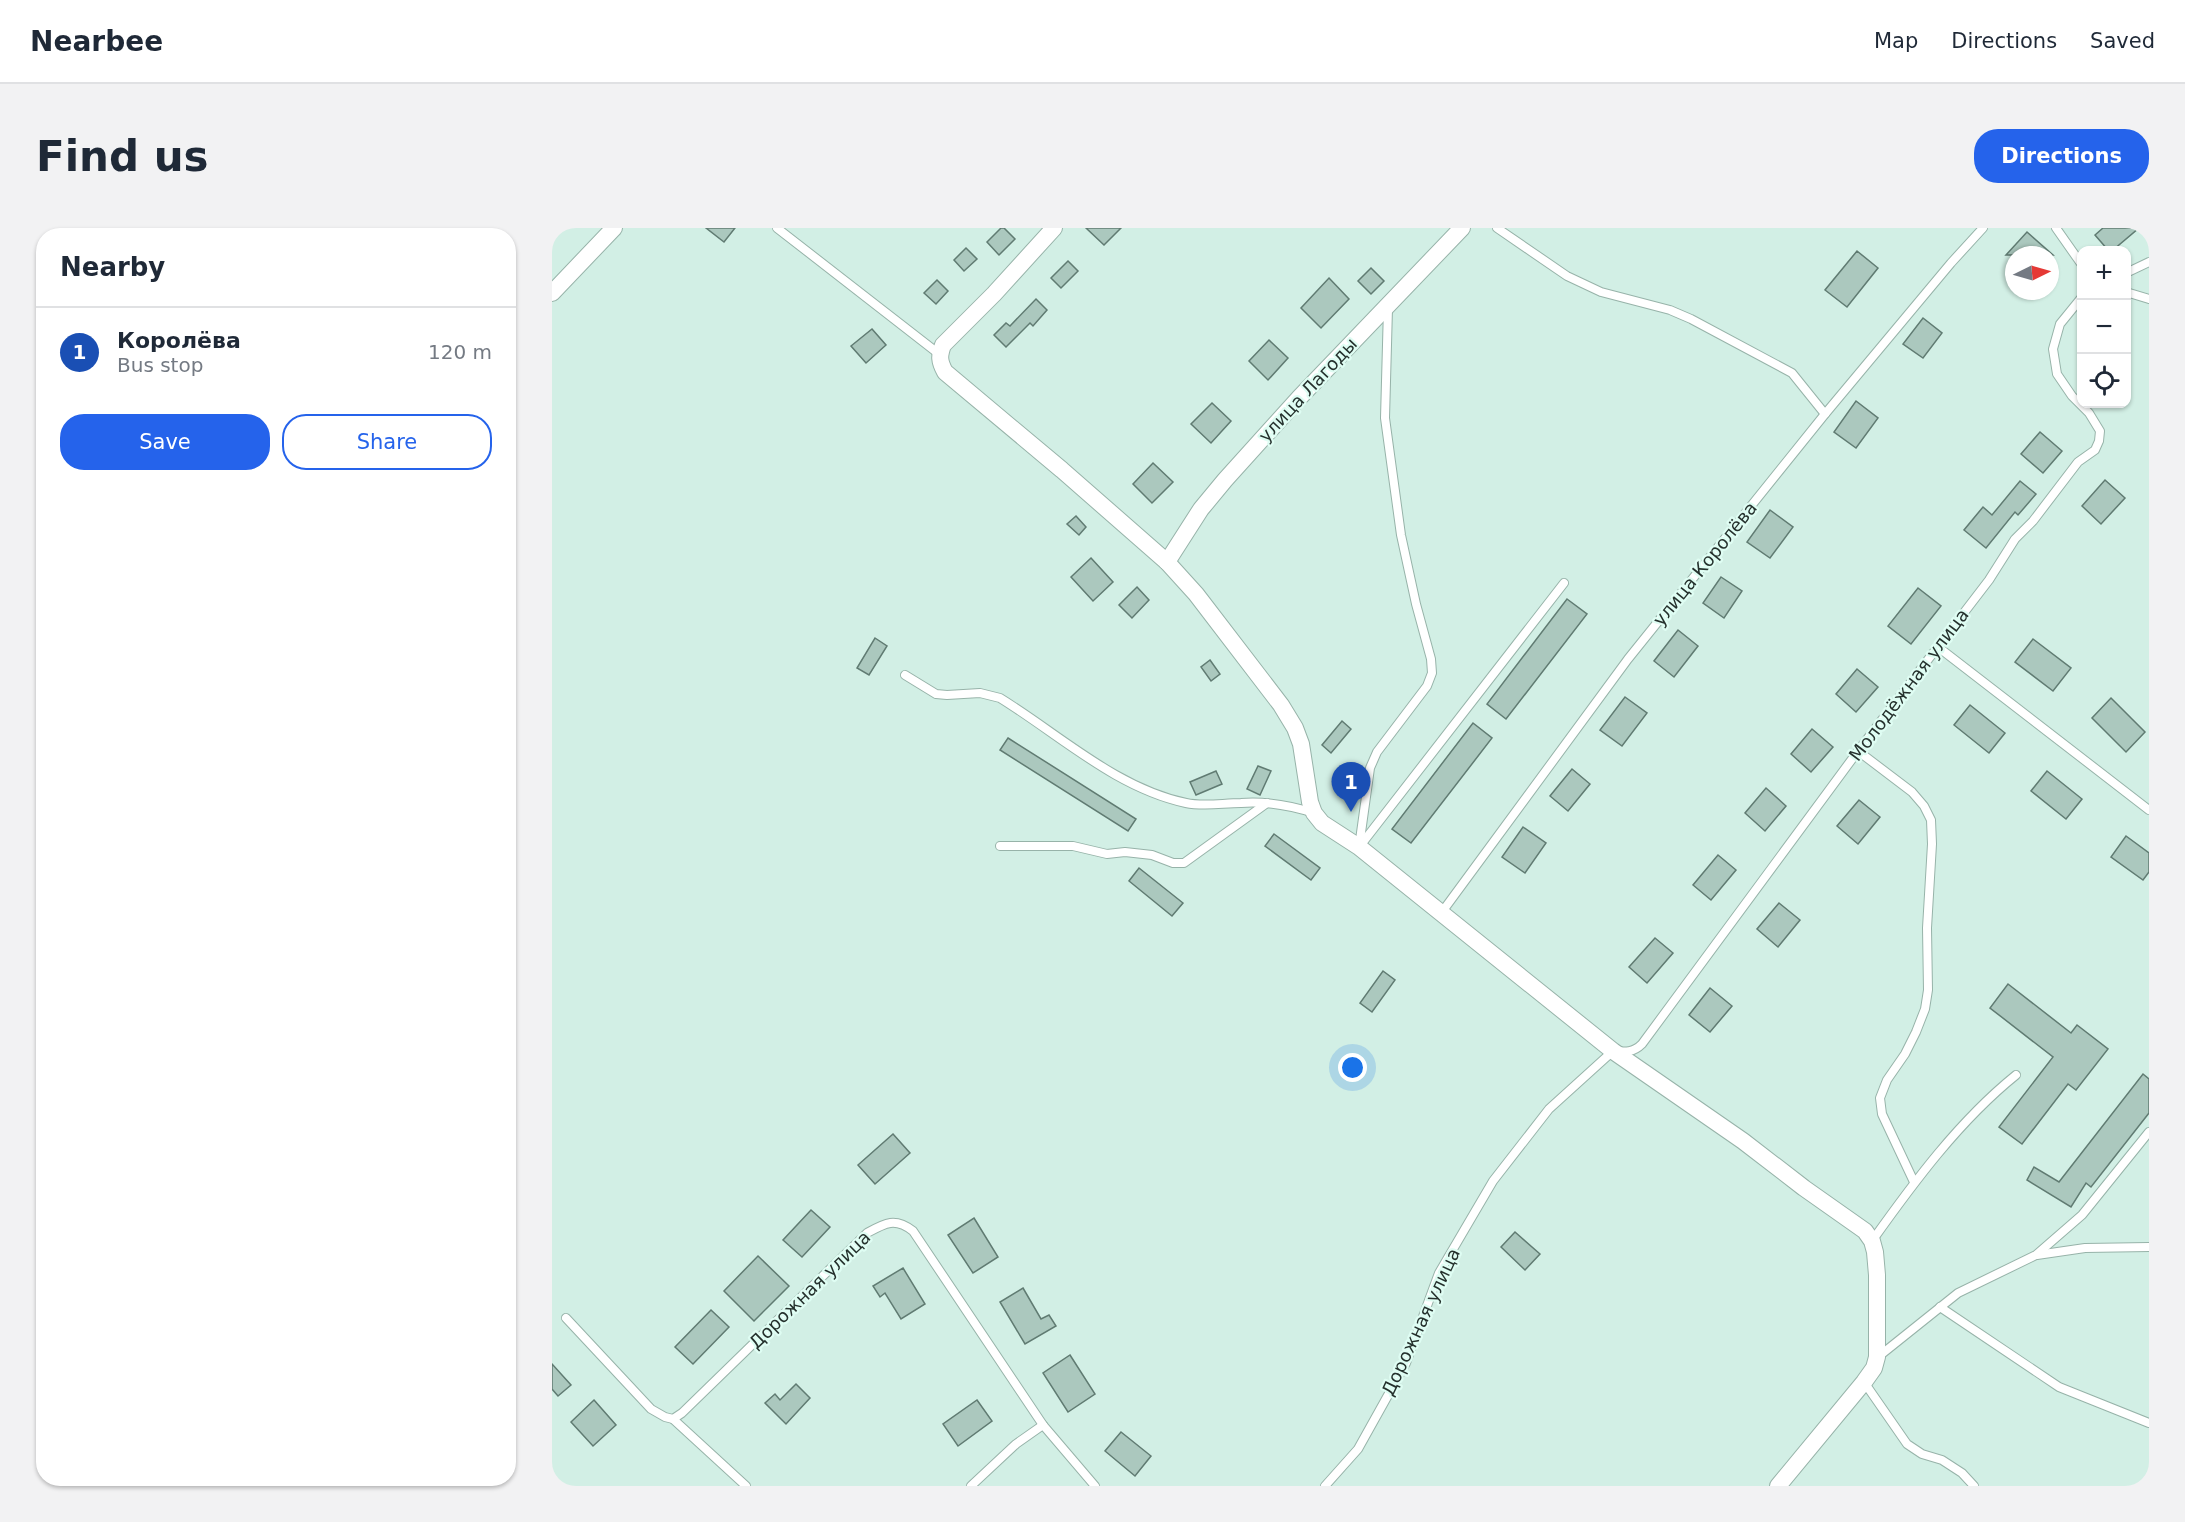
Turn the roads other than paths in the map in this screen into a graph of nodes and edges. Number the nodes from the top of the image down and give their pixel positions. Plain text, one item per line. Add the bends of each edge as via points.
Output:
1 (614, 228) edge
2 (777, 228) edge
3 (1054, 228) edge
4 (1462, 228) edge
5 (1497, 228) edge
6 (1983, 228) edge
7 (2056, 228) edge
8 (2077, 258) edge
9 (2149, 262) edge
10 (2131, 271) edge
11 (552, 293) edge
12 (2131, 293) edge
13 (2149, 299) edge
14 (2080, 300) edge
15 (1388, 305) junction
16 (939, 354) junction
17 (1825, 414) junction
18 (1167, 562) junction
19 (1564, 583) dead end
20 (1938, 647) junction
21 (904, 675) dead end
22 (1858, 752) junction
23 (1268, 802) junction
24 (2149, 810) edge
25 (1314, 813) junction
26 (1000, 846) dead end
27 (1359, 847) junction
28 (1442, 912) junction
29 (1613, 1051) junction
30 (2016, 1075) dead end
31 (2149, 1132) edge
32 (1914, 1182) junction
33 (1872, 1241) junction
34 (2149, 1247) edge
35 (2036, 1255) junction
36 (1940, 1308) junction
37 (566, 1318) dead end
38 (1877, 1357) junction
39 (1864, 1383) junction
40 (673, 1419) junction
41 (2149, 1423) edge
42 (1043, 1425) junction
43 (746, 1486) edge
44 (971, 1486) edge
45 (1095, 1486) edge
46 (1325, 1486) edge
47 (1778, 1486) edge
48 (1974, 1486) edge

1 - 11 street
2 - 16 lane
3 - 16 street via 951,335
4 - 15 street, улица Лагоды
5 - 17 lane via 1576,280 1601,292 1691,319 1792,373
6 - 17 lane, улица Королёва
7 - 8 lane
9 - 10 lane
12 - 13 lane
14 - 20 lane, Молодёжная улица via 2060,324 2053,349 2057,375 2095,422 2100,431 2099,441 2015,539
15 - 18 street, улица Лагоды via 1225,480 1201,508
15 - 27 lane via 1385,418 1401,535 1432,673 1370,768
16 - 18 street via 940,363 951,378
17 - 28 lane, улица Королёва via 1628,659
18 - 25 street via 1203,603 1295,728
19 - 27 lane
20 - 22 lane, Молодёжная улица
20 - 24 lane
21 - 23 lane via 936,694 980,693 1000,698 1111,773 1158,795 1188,804
22 - 29 lane, Молодёжная улица via 1642,1044 1629,1052
22 - 32 lane via 1912,792 1931,820 1925,1009 1880,1098 1882,1114
23 - 25 lane
23 - 26 lane via 1184,862 1125,852 1107,854 1073,846
25 - 27 street via 1322,823
27 - 28 street
28 - 29 street
29 - 33 street via 1743,1141 1857,1225
29 - 46 lane, Дорожная улица via 1549,1109 1493,1181 1439,1273 1401,1372 1358,1449
30 - 32 lane via 1987,1099
31 - 35 lane via 2082,1215
32 - 33 lane
33 - 38 street via 1878,1275
34 - 35 lane via 2085,1248
35 - 36 lane via 1958,1293
36 - 38 lane
36 - 41 lane via 2059,1387
37 - 40 lane via 651,1409
38 - 39 street
39 - 47 street
39 - 48 lane via 1907,1444 1942,1460
40 - 42 lane, Дорожная улица via 867,1233 895,1222 913,1231
40 - 43 lane
42 - 44 lane
42 - 45 lane, Дорожная улица

